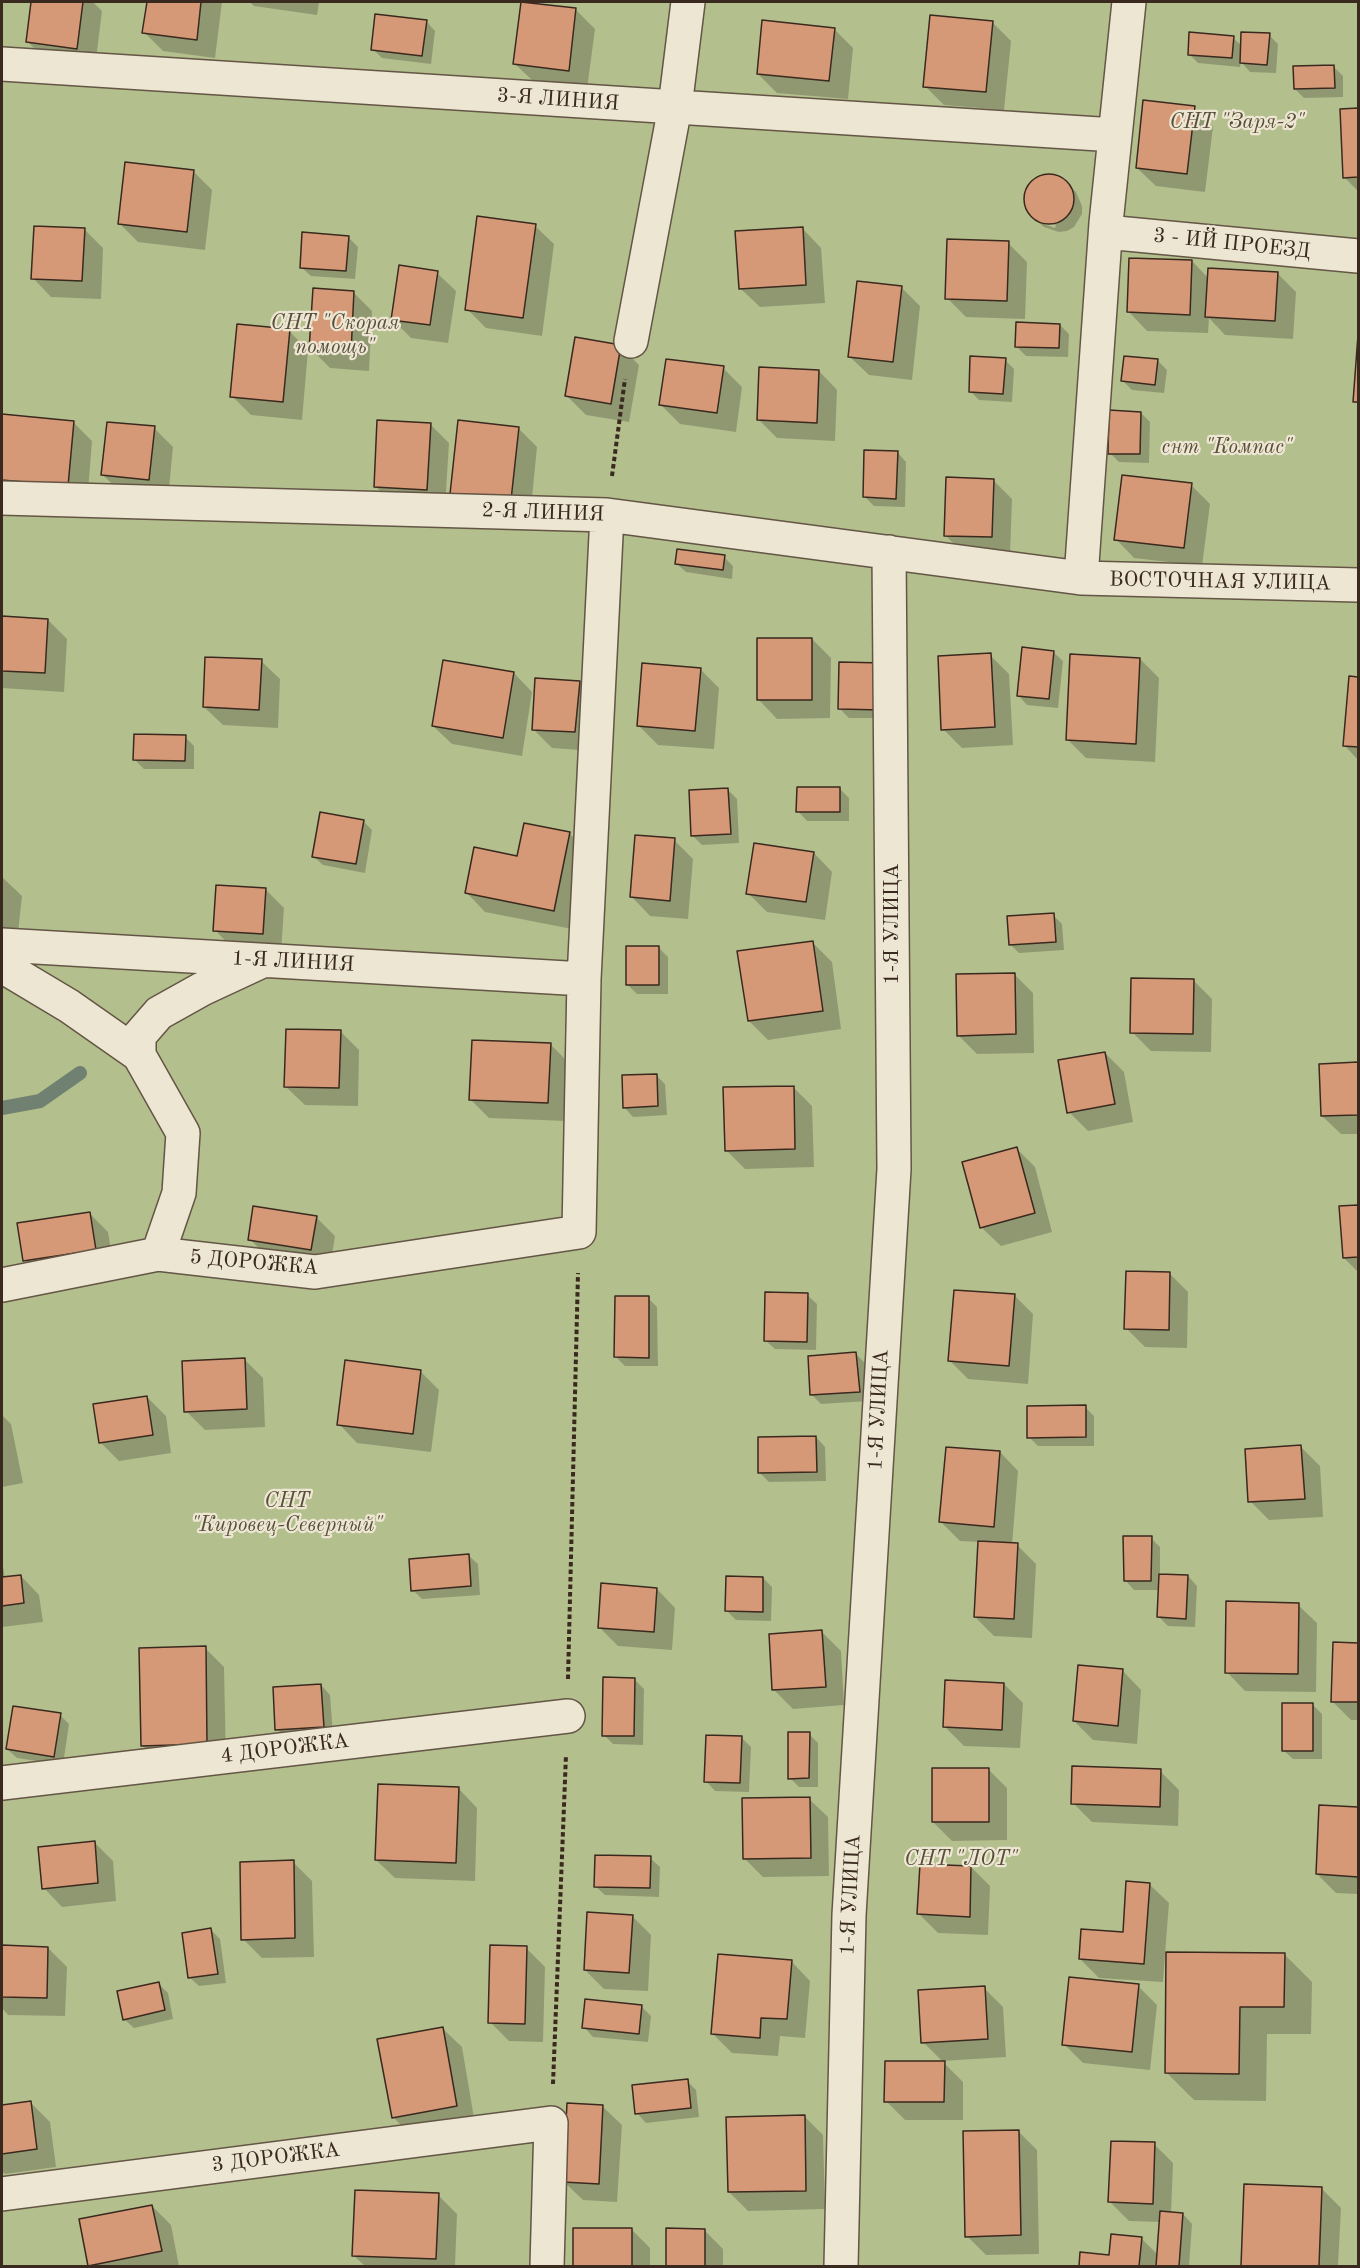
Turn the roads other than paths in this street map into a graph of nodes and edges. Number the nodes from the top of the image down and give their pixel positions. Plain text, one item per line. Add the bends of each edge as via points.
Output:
1 (688, 2) edge
2 (1128, 2) edge
3 (2, 64) edge
4 (675, 107) junction
5 (1115, 135) junction
6 (1106, 232) junction
7 (1359, 256) edge
8 (631, 341) road end
9 (2, 498) edge
10 (607, 515) junction
11 (889, 552) junction
12 (1081, 578) junction
13 (1359, 585) edge
14 (2, 945) edge
15 (264, 960) junction
16 (2, 966) edge
17 (584, 979) junction
18 (139, 1055) junction
19 (158, 1254) junction
20 (2, 1285) edge
21 (568, 1716) dead end
22 (2, 1783) edge
23 (2, 2194) edge
24 (547, 2266) edge
25 (841, 2266) edge

1 - 4 street
2 - 5 street
3 - 4 street, 3-Я ЛИНИЯ
4 - 5 street, 3-Я ЛИНИЯ
4 - 8 street
5 - 6 street
6 - 7 street, 3 - ИЙ ПРОЕЗД
6 - 12 street
9 - 10 street, 2-Я ЛИНИЯ
10 - 11 street, 2-Я ЛИНИЯ
10 - 17 street
11 - 12 street, 2-Я ЛИНИЯ
11 - 25 street, 1-Я УЛИЦА via 894,1169 849,1915
12 - 13 street, ВОСТОЧНАЯ УЛИЦА
14 - 15 street, 1-Я ЛИНИЯ
15 - 17 street, 1-Я ЛИНИЯ
15 - 18 street via 159,1012 139,1036
16 - 18 street
17 - 19 street, 5 ДОРОЖКА via 579,1232 315,1272
18 - 19 street via 183,1133 179,1193
19 - 20 street, 5 ДОРОЖКА
21 - 22 street, 4 ДОРОЖКА
23 - 24 street, 3 ДОРОЖКА via 551,2123

